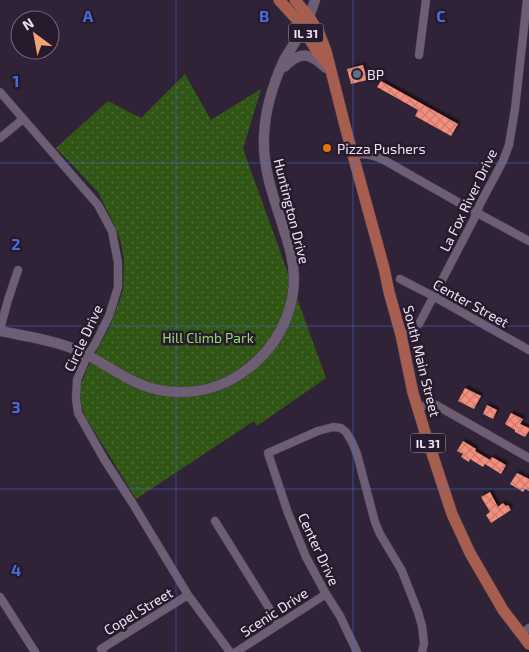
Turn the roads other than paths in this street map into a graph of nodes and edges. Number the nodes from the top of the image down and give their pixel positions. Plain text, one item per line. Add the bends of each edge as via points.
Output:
1 (279, 0) edge
2 (295, 0) edge
3 (315, 0) edge
4 (426, 0) edge
5 (527, 0) edge
6 (309, 17) junction
7 (303, 28) junction
8 (419, 55) dead end
9 (280, 71) junction
10 (331, 71) junction
11 (0, 92) edge
12 (23, 118) junction
13 (0, 138) edge
14 (353, 155) junction
15 (476, 212) junction
16 (529, 241) edge
17 (18, 270) dead end
18 (400, 278) dead end
19 (433, 296) junction
20 (0, 330) edge
21 (401, 336) junction
22 (529, 350) edge
23 (87, 356) junction
24 (418, 408) junction
25 (529, 458) edge
26 (215, 521) dead end
27 (326, 594) junction
28 (188, 595) junction
29 (0, 597) edge
30 (279, 624) junction
31 (525, 631) edge
32 (529, 644) edge
33 (102, 650) edge
34 (35, 652) edge
35 (230, 652) edge
36 (236, 652) edge
37 (357, 652) edge
38 (422, 652) edge

1 - 7 main road, IL 31
2 - 6 main road, IL 31
3 - 6 street
4 - 8 street
5 - 15 street, La Fox River Drive via 509,145
6 - 7 street
6 - 10 main road, IL 31 via 319,33
7 - 9 street, Huntington Drive
7 - 10 main road, IL 31
9 - 10 street via 290,60 300,56 313,57
9 - 23 street, Huntington Drive via 268,102 264,135 268,177 293,267 292,301 278,336 262,357 242,374 199,391 154,389
10 - 14 main road, South Main Street / IL 31
11 - 12 street, Circle Drive
12 - 13 street
12 - 23 street, Circle Drive via 98,205 112,231 118,287 109,316
14 - 15 street via 375,156 384,160
14 - 21 main road, South Main Street / IL 31
15 - 16 street
15 - 19 street, La Fox River Drive
17 - 20 street
18 - 19 street, Center Street
19 - 21 street, La Fox River Drive via 417,326
19 - 22 street, Center Street
20 - 23 street, Huntington Drive via 47,341
21 - 24 main road, South Main Street / IL 31
23 - 28 street, Circle Drive via 77,380 78,413
24 - 25 street via 436,405
24 - 31 main road, South Main Street / IL 31 via 437,471 470,553 499,603
26 - 30 street
27 - 30 street, Scenic Drive
27 - 37 street, Center Drive
27 - 38 street, Center Drive via 288,513 268,452 335,427 346,432 357,454 374,522 402,571 418,612 424,643
28 - 33 street, Copel Street
28 - 35 street, Circle Drive
29 - 34 street
30 - 36 street, Scenic Drive
31 - 32 main road, South Main Street / IL 31

